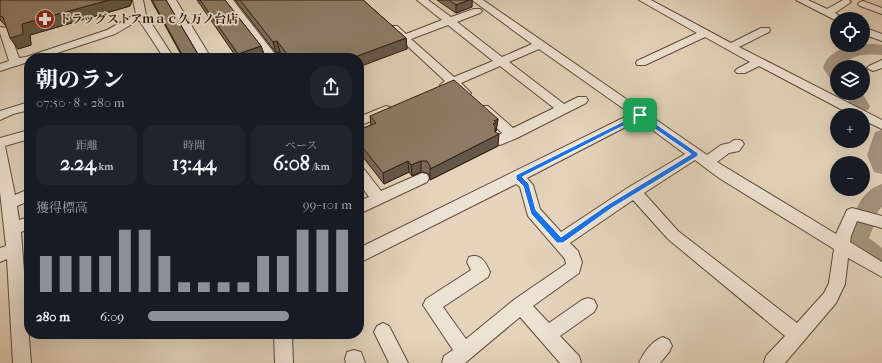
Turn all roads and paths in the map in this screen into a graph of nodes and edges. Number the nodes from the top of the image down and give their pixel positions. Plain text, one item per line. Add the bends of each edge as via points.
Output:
1 (138, 0) edge
2 (171, 0) edge
3 (228, 0) edge
4 (422, 0) edge
5 (477, 0) edge
6 (644, 0) edge
7 (801, 0) edge
8 (846, 2) dead end
9 (863, 4) dead end
10 (477, 11) dead end
11 (882, 11) edge
12 (828, 13) joint
13 (141, 15) junction
14 (382, 19) edge
15 (449, 22) junction
16 (882, 27) edge
17 (0, 30) edge
18 (765, 30) dead end
19 (706, 33) junction
20 (878, 37) edge
21 (404, 38) junction
22 (541, 44) junction
23 (731, 47) junction
24 (46, 53) edge
25 (166, 53) edge
26 (203, 53) edge
27 (269, 53) edge
28 (24, 60) edge
29 (501, 61) junction
30 (759, 62) junction
31 (15, 63) junction
32 (641, 63) dead end
33 (0, 68) edge
34 (741, 71) dead end
35 (453, 82) junction
36 (439, 88) edge
37 (582, 100) dead end
38 (395, 106) edge
39 (24, 107) edge
40 (563, 110) junction
41 (640, 115) junction
42 (0, 116) edge
43 (364, 120) edge
44 (882, 125) edge
45 (512, 134) junction
46 (24, 136) edge
47 (500, 140) edge
48 (0, 143) edge
49 (738, 144) dead end
50 (0, 148) edge
51 (696, 154) junction
52 (708, 163) junction
53 (1, 164) edge
54 (518, 177) junction
55 (422, 178) dead end
56 (364, 180) edge
57 (634, 192) junction
58 (24, 196) edge
59 (379, 199) junction
60 (5, 200) edge
61 (364, 206) edge
62 (882, 222) edge
63 (24, 224) edge
64 (13, 229) junction
65 (560, 241) junction
66 (842, 246) junction
67 (15, 249) junction
68 (364, 254) edge
69 (0, 255) edge
70 (475, 262) dead end
71 (882, 270) edge
72 (23, 296) edge
73 (521, 305) junction
74 (588, 306) dead end
75 (383, 332) dead end
76 (547, 335) junction
77 (798, 335) junction
78 (283, 339) edge
79 (663, 346) dead end
80 (465, 352) junction
81 (22, 363) edge
82 (284, 363) edge
83 (399, 363) edge
84 (451, 363) edge
85 (572, 363) edge
86 (648, 363) edge
87 (773, 363) edge

1 - 13 street
2 - 26 street
3 - 27 street
4 - 15 street
5 - 22 street
6 - 19 street
7 - 12 street
8 - 12 street
9 - 11 street
10 - 15 street
13 - 24 street via 111,32
13 - 25 street
14 - 21 street
15 - 21 street
15 - 29 street
16 - 20 street
17 - 31 street via 4,30
18 - 23 street
19 - 23 street
19 - 32 street
21 - 35 street
22 - 29 street
22 - 41 street
23 - 30 street
28 - 31 street
29 - 35 street
29 - 40 street
30 - 34 street
30 - 44 street
31 - 33 street
35 - 36 street
35 - 45 street
37 - 40 street
38 - 43 street
39 - 42 street
40 - 45 street
41 - 51 street
41 - 54 street
45 - 47 street
46 - 48 street
49 - 52 street via 734,148 726,148
50 - 53 street
51 - 52 street
51 - 57 street
52 - 66 street
53 - 60 street
54 - 65 street via 526,184 533,212
54 - 68 street
55 - 59 street
56 - 59 street
57 - 65 street
57 - 77 street via 673,235
58 - 60 street
59 - 61 street
60 - 64 street
62 - 66 street via 852,214 843,236
63 - 64 street
64 - 67 street
65 - 73 street via 572,256 573,268
66 - 71 street
66 - 77 street via 837,284 830,298
67 - 69 street
67 - 72 street
70 - 80 street via 482,272 432,305
72 - 81 street
73 - 76 street
73 - 80 street
74 - 76 street
75 - 83 street
76 - 85 street
77 - 87 street
78 - 82 street
79 - 86 street
80 - 84 street

